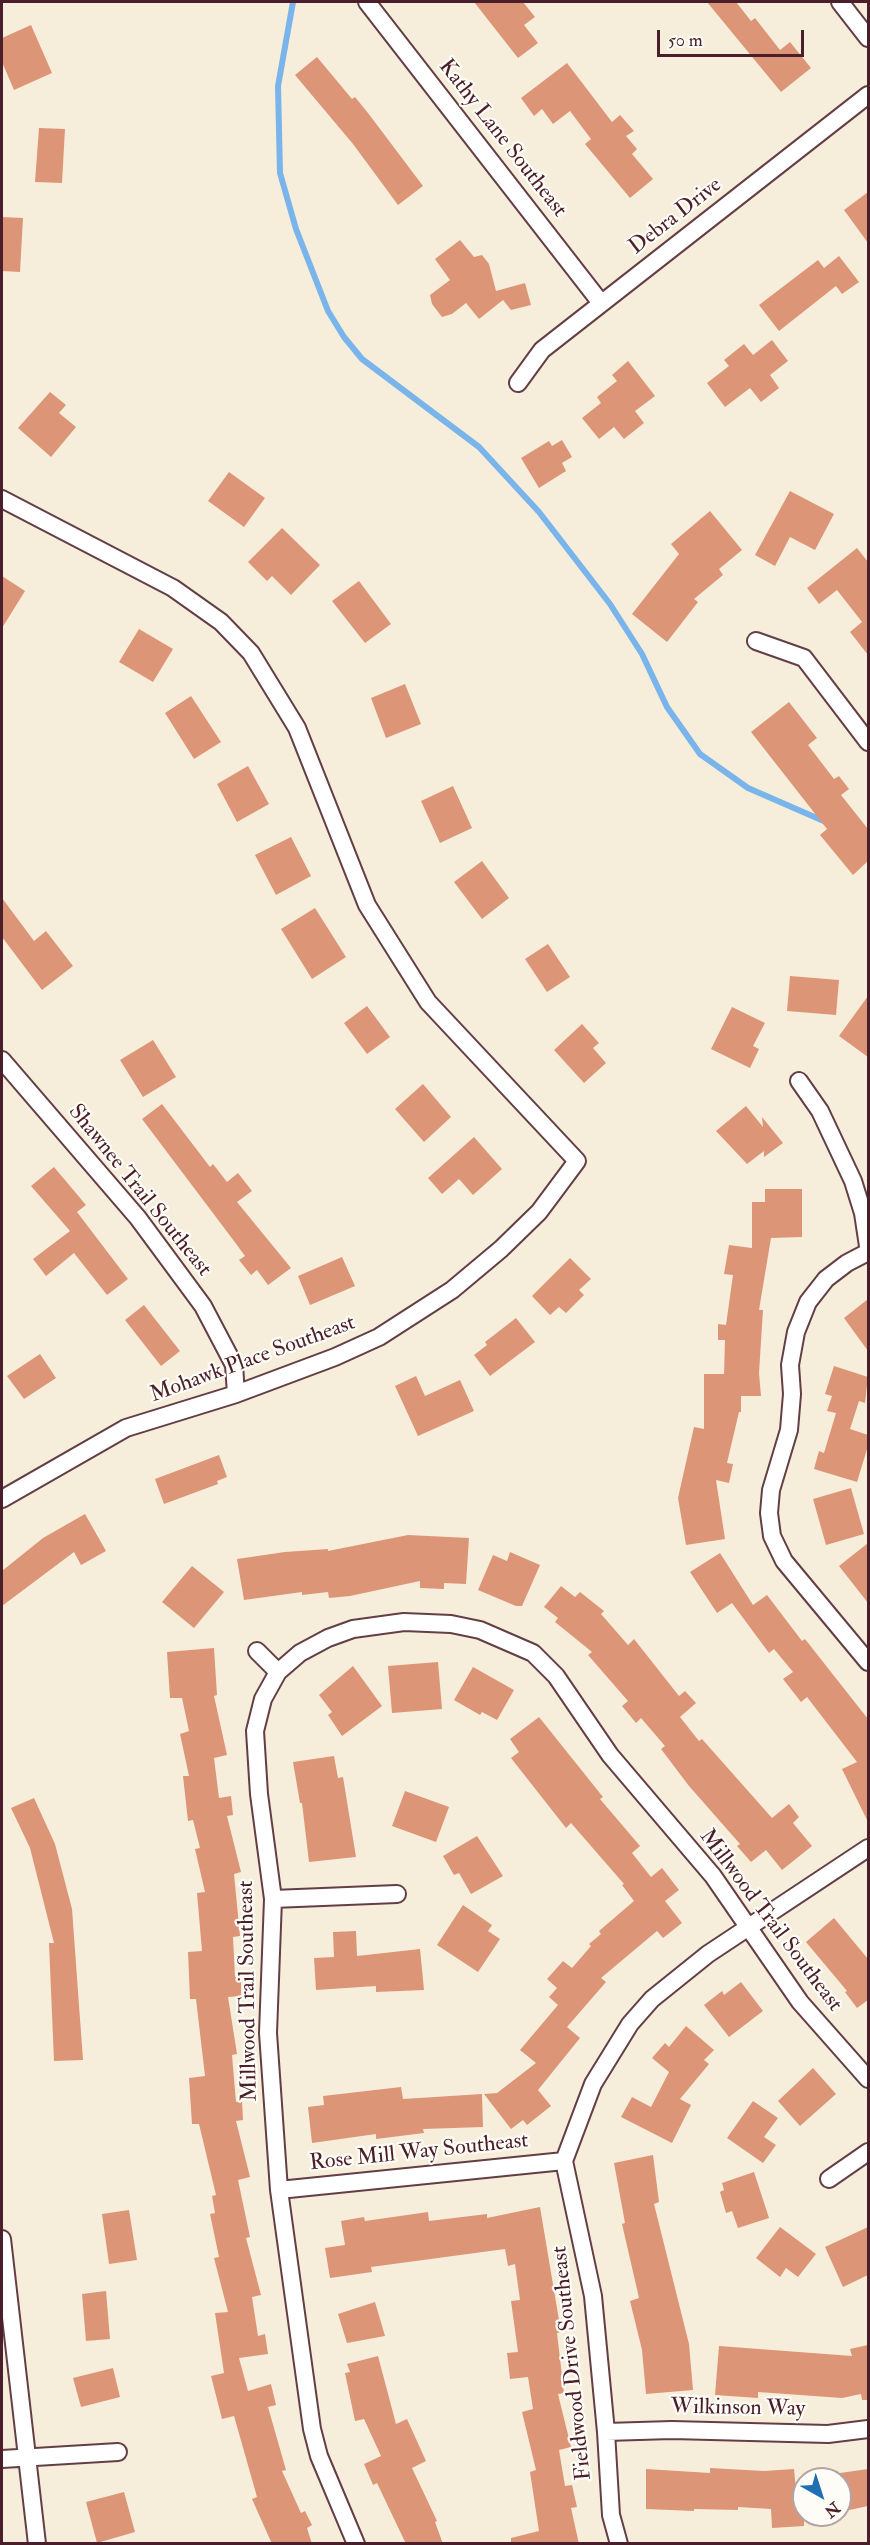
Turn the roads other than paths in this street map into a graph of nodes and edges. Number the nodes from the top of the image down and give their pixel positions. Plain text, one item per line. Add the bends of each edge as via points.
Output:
1 (840, 2) edge
2 (373, 4) edge
3 (868, 38) edge
4 (868, 95) edge
5 (602, 303) junction
6 (518, 383) dead end
7 (2, 499) edge
8 (756, 641) dead end
9 (868, 742) edge
10 (2, 1060) edge
11 (799, 1081) dead end
12 (868, 1246) edge
13 (868, 1252) edge
14 (236, 1394) junction
15 (2, 1499) edge
16 (257, 1651) dead end
17 (868, 1662) edge
18 (278, 1672) junction
19 (868, 1848) edge
20 (397, 1894) dead end
21 (273, 1899) junction
22 (749, 1929) junction
23 (868, 2079) edge
24 (868, 2151) edge
25 (564, 2161) junction
26 (829, 2179) dead end
27 (279, 2190) junction
28 (2, 2239) edge
29 (868, 2429) edge
30 (606, 2432) junction
31 (118, 2452) dead end
32 (27, 2457) junction
33 (2, 2459) edge
34 (37, 2544) edge
35 (356, 2544) edge
36 (619, 2544) edge

1 - 3 street
2 - 5 street, Kathy Lane Southeast
4 - 5 street, Debra Drive
5 - 6 street, Debra Drive via 542,350
7 - 14 street, Mohawk Place Southeast via 173,588 221,622 251,654 297,728 367,905 428,1002 577,1161 539,1212 452,1290 379,1337
8 - 9 street via 804,658
10 - 14 street, Shawnee Trail Southeast via 138,1218 203,1306 234,1365
11 - 12 street via 820,1111 853,1181
13 - 17 street via 826,1280 808,1302 796,1332 790,1365 789,1430 771,1490 769,1513 772,1536 784,1561
14 - 15 street, Mohawk Place Southeast via 126,1428
16 - 18 street
18 - 21 street, Millwood Trail Southeast via 263,1699 255,1731
18 - 22 street, Millwood Trail Southeast via 300,1653 328,1638 353,1629 404,1622 480,1630 533,1653 556,1676 610,1755 713,1876
19 - 22 street
20 - 21 street
21 - 27 street, Millwood Trail Southeast via 268,2033
22 - 23 street, Millwood Trail Southeast via 800,2002
22 - 25 street via 708,1954 652,1999 630,2024 593,2084
24 - 26 street
25 - 27 street, Rose Mill Way Southeast
25 - 30 street, Fieldwood Drive Southeast via 593,2296
27 - 35 street, Millwood Trail Southeast via 312,2429 319,2456
28 - 32 street
29 - 30 street, Wilkinson Way via 828,2434
30 - 36 street, Fieldwood Drive Southeast via 611,2515
31 - 32 street
32 - 33 street
32 - 34 street

